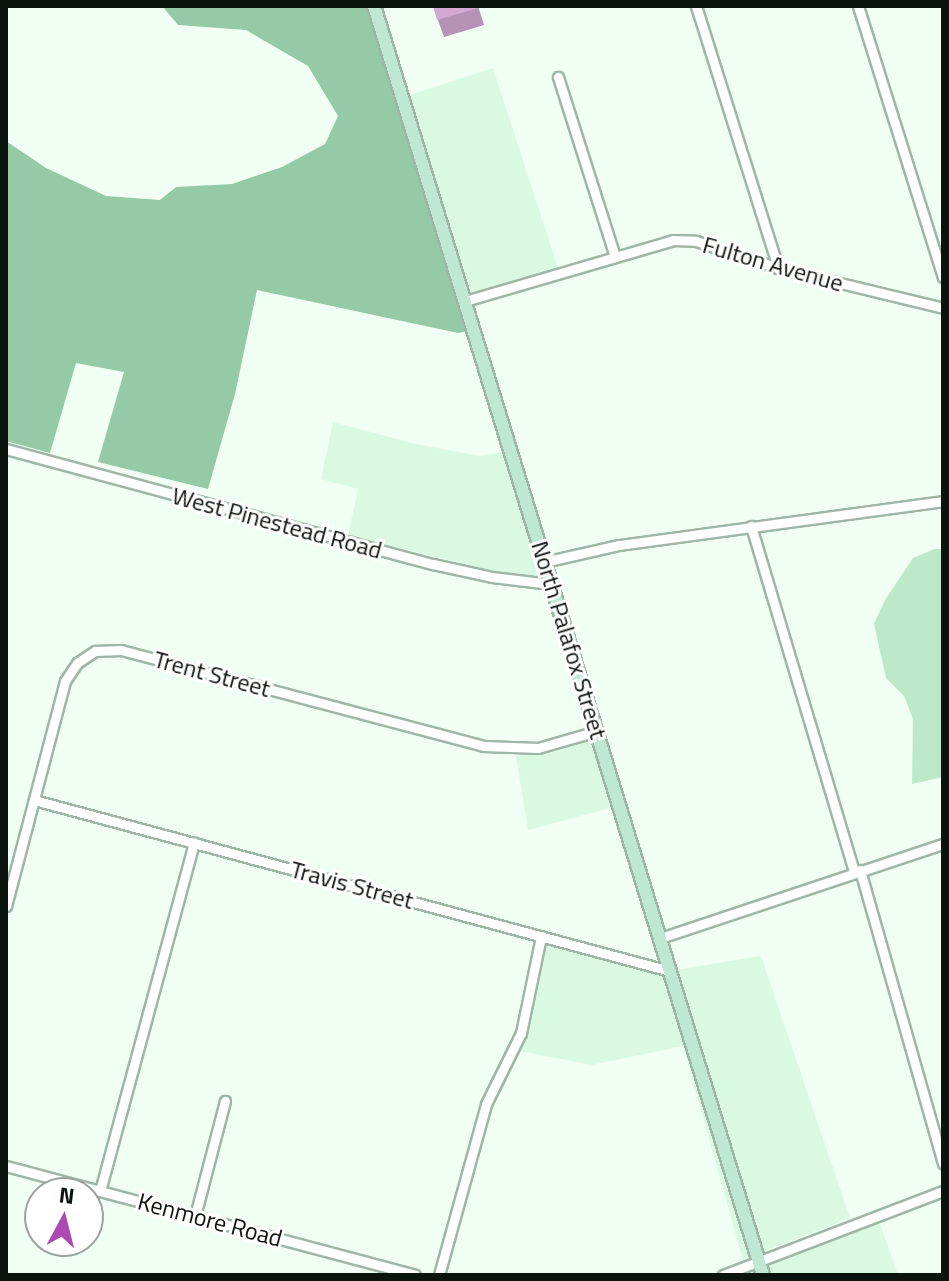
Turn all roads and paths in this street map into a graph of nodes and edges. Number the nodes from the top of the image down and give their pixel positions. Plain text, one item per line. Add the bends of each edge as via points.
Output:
1 (374, 6) edge
2 (696, 6) edge
3 (858, 6) edge
4 (558, 77) dead end
5 (615, 257) junction
6 (778, 268) junction
7 (943, 277) edge
8 (465, 301) junction
9 (943, 308) edge
10 (6, 449) edge
11 (943, 501) edge
12 (751, 526) junction
13 (544, 562) junction
14 (551, 584) junction
15 (597, 731) junction
16 (34, 800) junction
17 (194, 842) junction
18 (943, 844) edge
19 (857, 871) junction
20 (6, 906) edge
21 (541, 936) junction
22 (660, 938) junction
23 (670, 971) junction
24 (225, 1101) dead end
25 (943, 1164) edge
26 (6, 1166) edge
27 (47, 1177) edge
28 (104, 1177) edge
29 (943, 1191) edge
30 (104, 1192) edge
31 (195, 1216) junction
32 (759, 1261) junction
33 (415, 1275) edge
34 (439, 1275) edge
35 (723, 1275) edge
36 (763, 1275) edge

1 - 8 main road, North Palafox Street
2 - 6 street
3 - 7 street
4 - 5 street
5 - 6 street, Fulton Avenue via 673,240 696,241
5 - 8 street, Fulton Avenue
6 - 9 street, Fulton Avenue
8 - 13 main road, North Palafox Street
10 - 14 street, West Pinestead Road via 433,564
11 - 12 street
12 - 13 street
12 - 19 street
13 - 14 main road, North Palafox Street
14 - 15 main road, North Palafox Street
15 - 16 street, Trent Street via 538,748 484,746 108,649 87,655 65,681
15 - 22 main road, North Palafox Street
16 - 17 street, Travis Street
16 - 20 street, Trent Street
17 - 21 street, Travis Street
17 - 28 street
18 - 19 street
19 - 22 street
19 - 25 street
21 - 23 street, Travis Street
21 - 34 street via 521,1033 486,1104
22 - 23 main road, North Palafox Street
23 - 32 main road, North Palafox Street
24 - 31 street
26 - 27 street, Kenmore Road
29 - 32 street
30 - 31 street, Kenmore Road
31 - 33 street, Kenmore Road
32 - 35 street
32 - 36 main road, North Palafox Street

